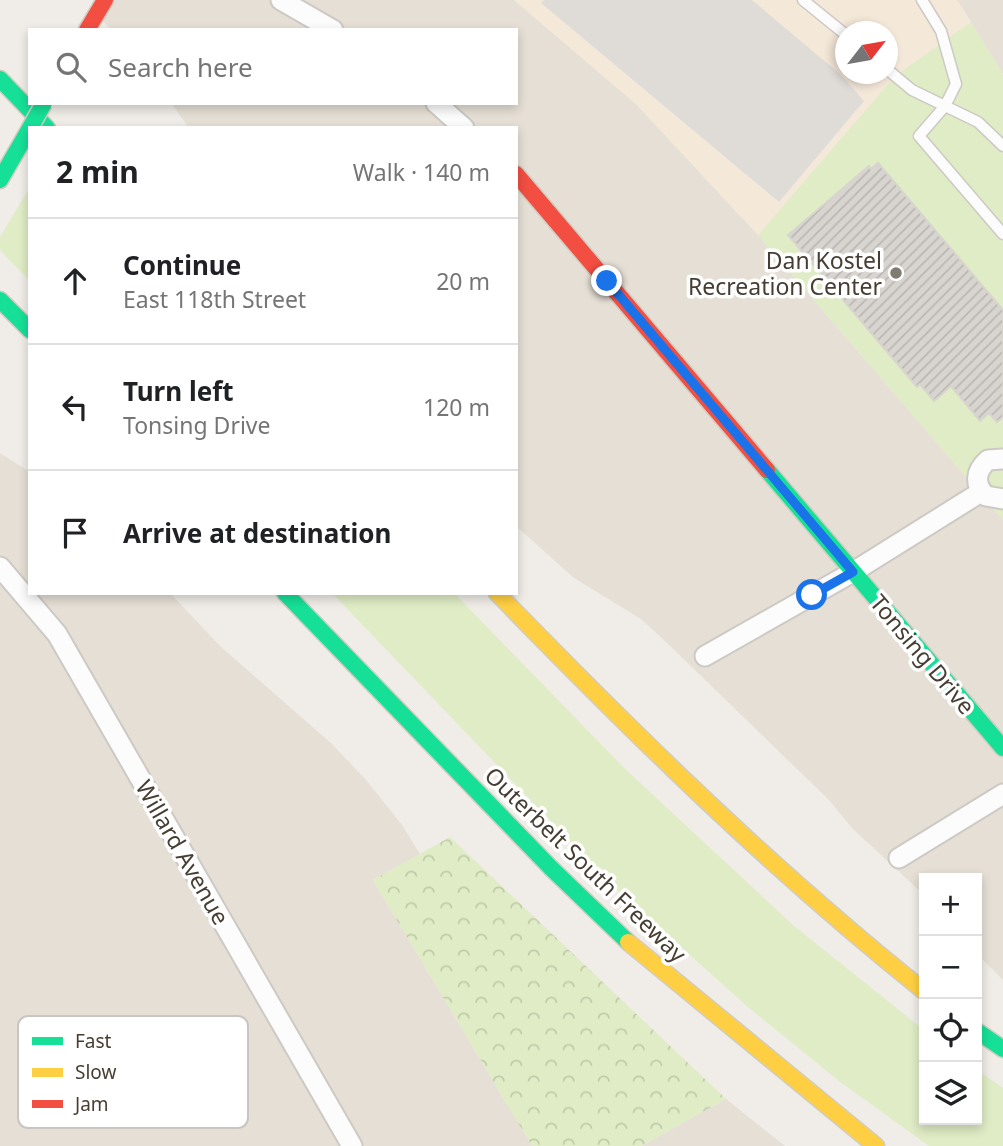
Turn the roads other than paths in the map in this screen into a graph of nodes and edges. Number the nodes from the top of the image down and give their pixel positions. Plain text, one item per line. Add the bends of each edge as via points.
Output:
1 (105, 0) edge
2 (281, 0) edge
3 (803, 0) edge
4 (922, 0) edge
5 (835, 27) edge
6 (88, 28) edge
7 (330, 28) edge
8 (0, 79) edge
9 (898, 79) edge
10 (43, 105) edge
11 (438, 105) edge
12 (945, 106) junction
13 (31, 126) edge
14 (45, 126) edge
15 (462, 126) edge
16 (28, 131) edge
17 (1003, 146) edge
18 (518, 176) edge
19 (0, 180) edge
20 (1003, 234) edge
21 (0, 300) edge
22 (28, 328) edge
23 (1003, 459) edge
24 (981, 492) junction
25 (1003, 499) edge
26 (0, 567) edge
27 (853, 572) junction
28 (287, 595) edge
29 (499, 595) edge
30 (705, 656) dead end
31 (1003, 748) edge
32 (1003, 794) edge
33 (899, 858) dead end
34 (919, 987) edge
35 (982, 1034) edge
36 (1003, 1049) edge
37 (864, 1140) edge
38 (352, 1146) edge
39 (876, 1146) edge

1 - 6 main road
2 - 7 street
3 - 5 lane
4 - 12 lane via 941,31 956,83
8 - 14 main road
9 - 12 lane
10 - 13 main road, bridge
11 - 15 street
12 - 17 lane via 978,122
12 - 20 lane via 919,136
16 - 19 main road
18 - 27 main road, Tonsing Drive
21 - 22 main road
23 - 24 street via 982,465 977,478
24 - 25 street
24 - 27 street
26 - 38 street, Willard Avenue via 57,634
27 - 30 street
27 - 31 main road, Tonsing Drive
28 - 37 main road, Outerbelt South Freeway via 551,868 643,956
29 - 34 main road via 710,807 870,950
32 - 33 street
35 - 36 main road
37 - 39 main road, Outerbelt South Freeway

